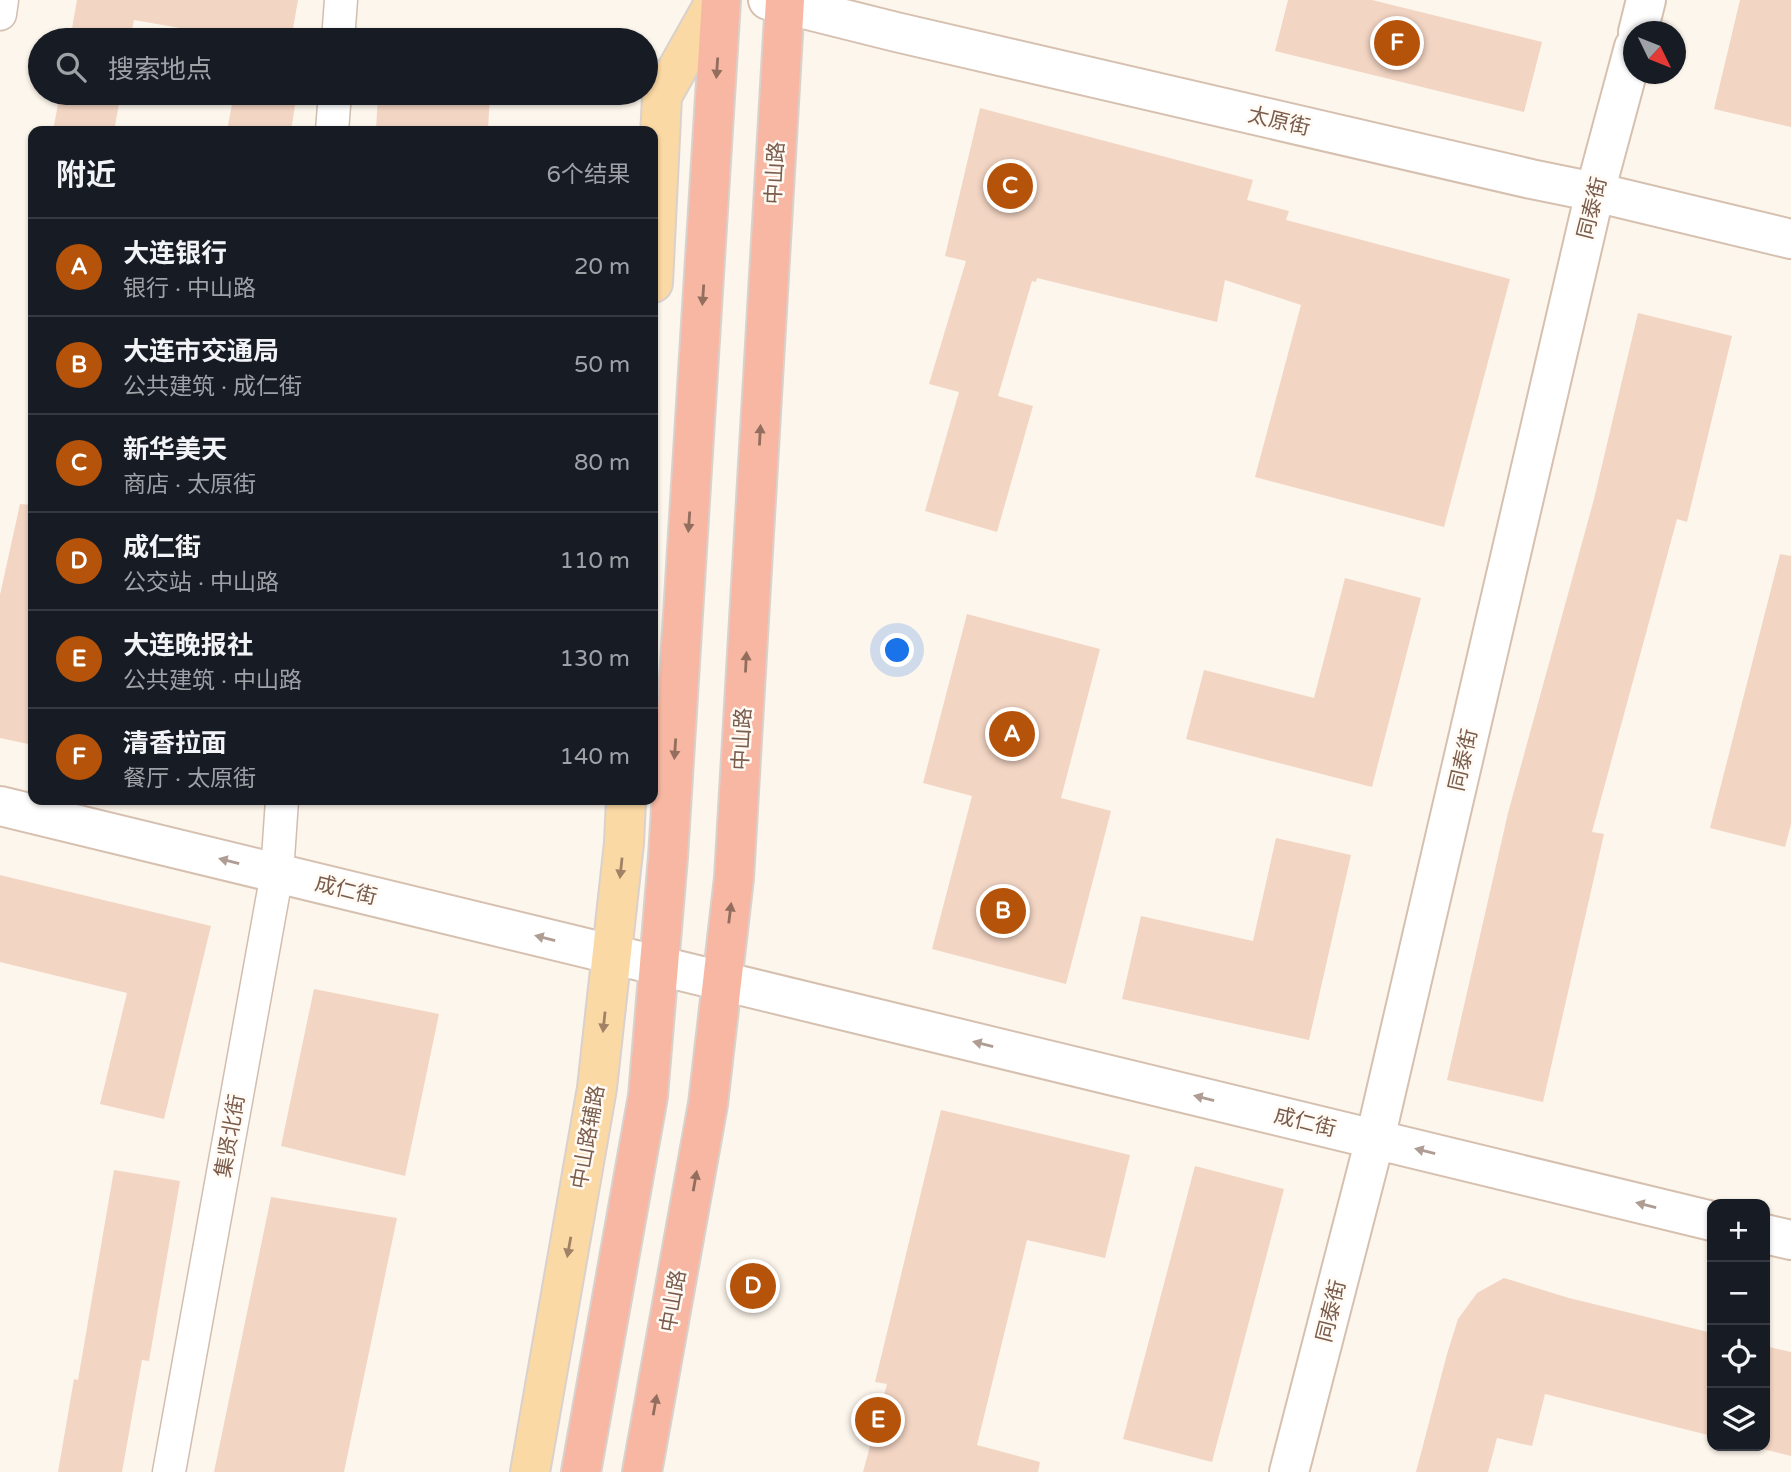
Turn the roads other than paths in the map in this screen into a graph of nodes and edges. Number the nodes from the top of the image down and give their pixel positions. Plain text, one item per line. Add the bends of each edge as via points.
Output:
1 (2, 0) edge
2 (341, 0) edge
3 (716, 0) edge
4 (722, 0) edge
5 (1646, 0) edge
6 (779, 2) edge
7 (0, 14) edge
8 (1641, 21) edge
9 (339, 28) edge
10 (1623, 84) edge
11 (334, 105) edge
12 (332, 126) edge
13 (658, 179) edge
14 (1595, 192) junction
15 (1791, 239) edge
16 (282, 805) edge
17 (626, 805) edge
18 (0, 806) edge
19 (277, 873) junction
20 (612, 954) junction
21 (658, 965) junction
22 (722, 981) junction
23 (1375, 1139) junction
24 (1707, 1220) edge
25 (1770, 1235) edge
26 (1791, 1240) edge
27 (169, 1472) edge
28 (530, 1472) edge
29 (581, 1472) edge
30 (642, 1472) edge
31 (1289, 1472) edge

1 - 7 street
2 - 9 street
3 - 13 main road via 662,96
4 -> 21 highway
5 - 8 street
6 - 14 street, 太原街
22 -> 6 highway, 中山路 via 734,878
10 - 14 street, 同泰街
11 - 12 street
14 - 15 street, 太原街
14 - 23 street, 同泰街
16 - 19 street, 集贤北街
17 -> 20 main road, 中山路辅路
19 -> 18 street, 成仁街
20 -> 19 street, 成仁街
19 - 27 street, 集贤北街
20 - 21 street, 成仁街
20 -> 28 main road, 中山路辅路 via 597,1088
21 - 22 street, 成仁街
21 - 29 highway via 648,1096
23 -> 22 street, 成仁街
30 -> 22 highway, 中山路 via 708,1104
24 -> 23 street, 成仁街
23 - 31 street, 同泰街
25 - 26 street

